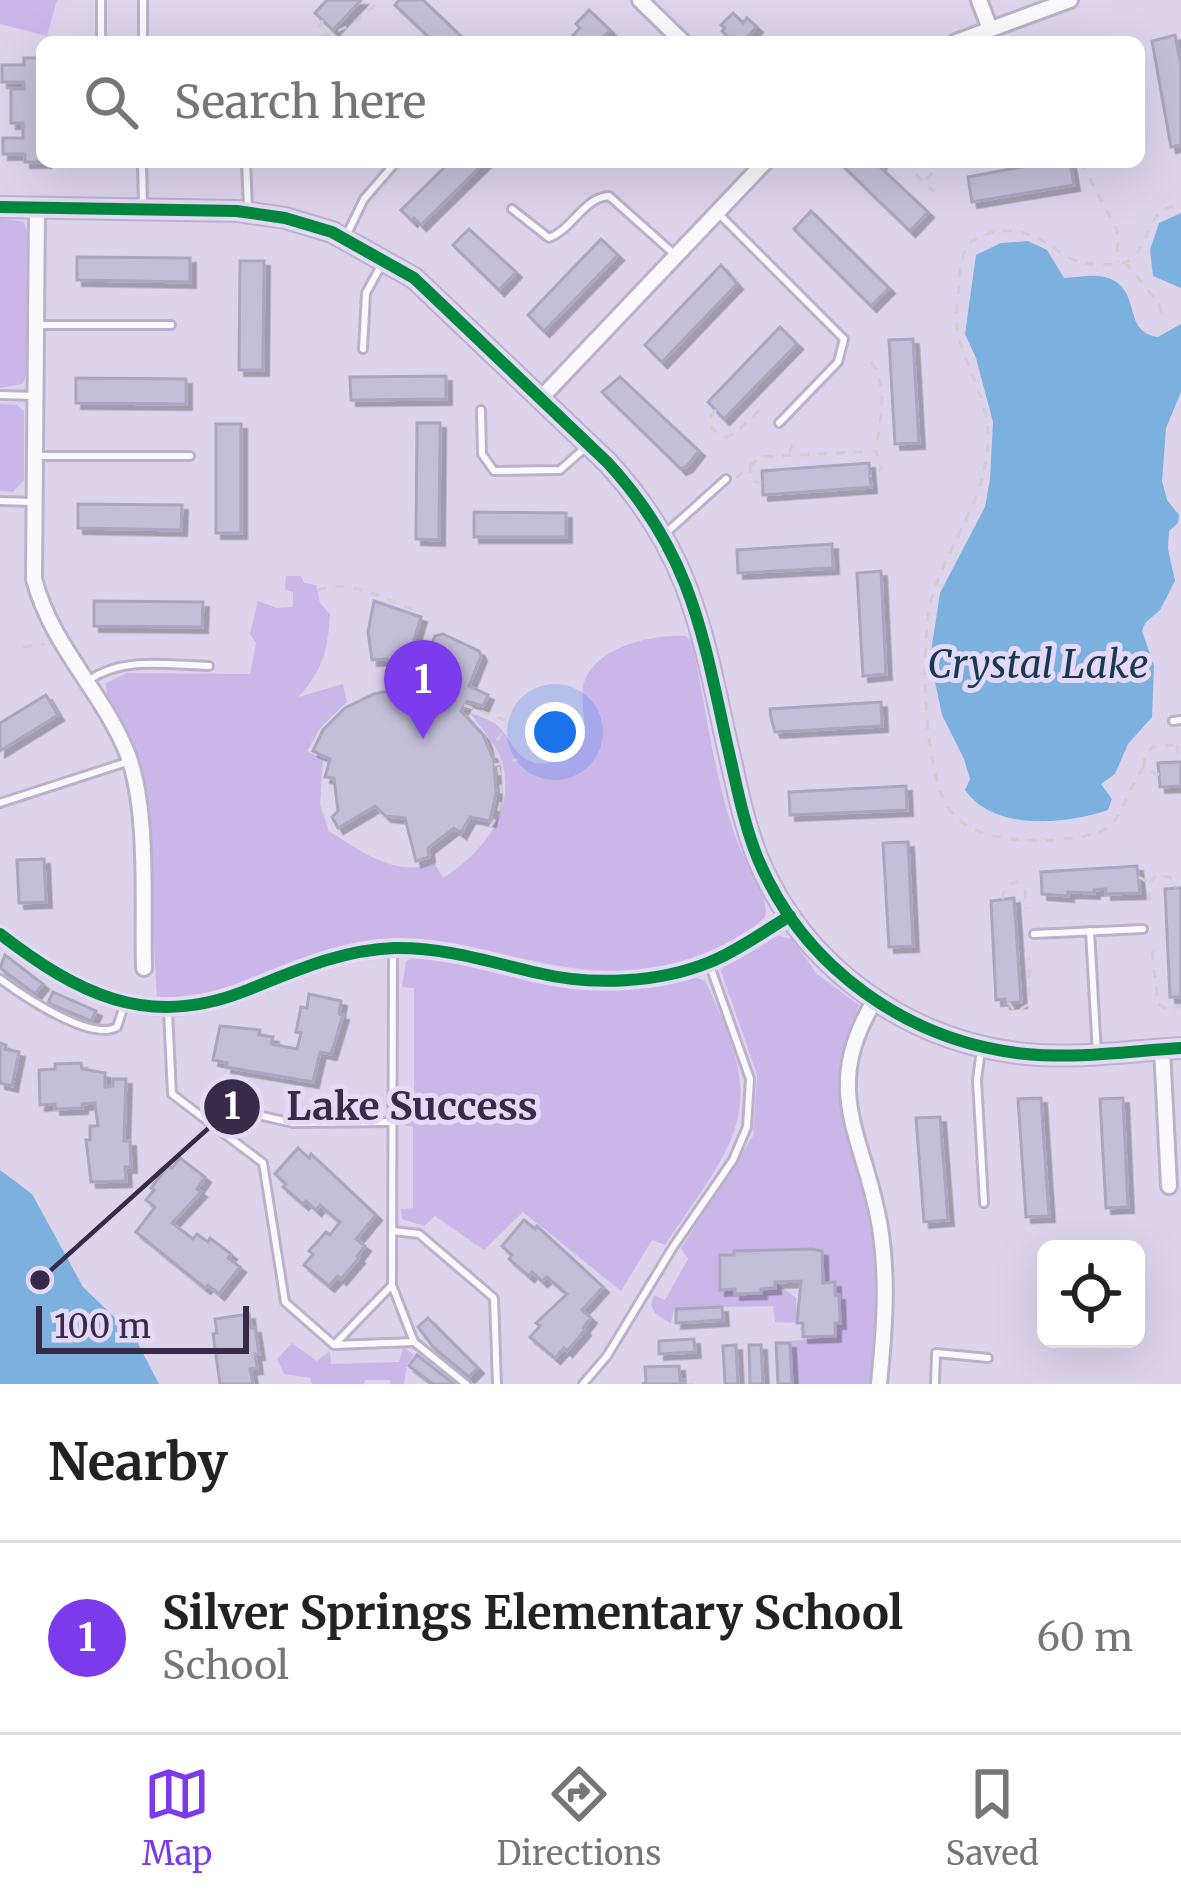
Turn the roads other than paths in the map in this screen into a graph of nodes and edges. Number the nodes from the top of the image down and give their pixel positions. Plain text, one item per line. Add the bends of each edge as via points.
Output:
1 (101, 0) edge
2 (143, 0) edge
3 (640, 0) edge
4 (980, 0) edge
5 (1070, 0) edge
6 (982, 35) edge
7 (101, 36) edge
8 (143, 36) edge
9 (677, 36) edge
10 (142, 168) edge
11 (246, 168) edge
12 (391, 168) edge
13 (759, 168) edge
14 (0, 207) edge
15 (37, 207) junction
16 (512, 208) dead end
17 (143, 209) junction
18 (248, 212) junction
19 (717, 213) junction
20 (345, 238) junction
21 (675, 256) junction
22 (385, 258) junction
23 (35, 325) junction
24 (171, 325) dead end
25 (363, 349) dead end
26 (0, 395) edge
27 (34, 396) junction
28 (541, 398) junction
29 (481, 410) dead end
30 (779, 423) dead end
31 (589, 445) junction
32 (34, 456) junction
33 (190, 456) dead end
34 (726, 479) dead end
35 (0, 501) edge
36 (33, 502) junction
37 (664, 534) junction
38 (209, 666) dead end
39 (86, 682) junction
40 (130, 761) junction
41 (0, 803) edge
42 (790, 916) junction
43 (1143, 928) dead end
44 (1090, 931) junction
45 (0, 934) edge
46 (1034, 934) dead end
47 (394, 948) junction
48 (709, 963) junction
49 (144, 968) dead end
50 (0, 979) edge
51 (875, 1000) junction
52 (125, 1004) junction
53 (168, 1007) junction
54 (982, 1047) junction
55 (1172, 1048) edge
56 (1097, 1054) junction
57 (1173, 1120) edge
58 (392, 1121) junction
59 (212, 1125) junction
60 (1169, 1186) dead end
61 (984, 1204) dead end
62 (393, 1231) junction
63 (392, 1286) junction
64 (415, 1342) junction
65 (334, 1345) junction
66 (988, 1358) dead end
67 (466, 1384) edge
68 (497, 1384) edge
69 (583, 1384) edge
70 (879, 1384) edge
71 (935, 1384) edge

1 - 7 lane
2 - 8 lane
3 - 9 street
4 - 6 street
5 - 6 street
10 - 17 lane
11 - 18 lane
12 - 20 lane
13 - 19 street
14 - 15 street
15 - 17 street
15 - 23 street
16 - 21 lane via 549,238 609,196
17 - 18 street
18 - 20 street
19 - 21 street
19 - 30 lane via 844,339 838,362
20 - 22 street
21 - 28 street
22 - 25 lane via 366,293
22 - 28 street
23 - 24 lane
23 - 27 street
26 - 27 lane
27 - 32 street
28 - 31 street
29 - 31 lane via 482,454 494,471 560,470
31 - 37 street
32 - 33 lane
32 - 36 street
34 - 37 lane
35 - 36 lane
36 - 39 street via 41,605
37 - 42 street via 698,616 749,833
38 - 39 lane via 127,664
39 - 40 street
40 - 41 lane
40 - 49 street
42 - 48 street
42 - 51 street
43 - 44 lane
44 - 46 lane
44 - 56 lane
45 - 52 street via 65,981
47 - 48 street via 598,981
47 - 53 street via 340,955 211,1002
47 - 58 lane
48 - 69 lane via 750,1079 747,1127
50 - 52 lane via 98,1032 117,1028
51 - 54 street
51 - 70 street via 849,1056 845,1088 882,1240
52 - 53 street
53 - 59 lane via 172,1094
54 - 56 street
54 - 61 lane
55 - 56 street
55 - 57 street
57 - 60 street
58 - 59 lane via 293,1124 232,1109
58 - 62 lane
59 - 65 lane via 263,1163 285,1302
62 - 63 lane
62 - 68 lane via 419,1234 494,1298
63 - 64 lane
63 - 65 lane
64 - 65 lane
64 - 67 lane
66 - 71 lane via 936,1353

